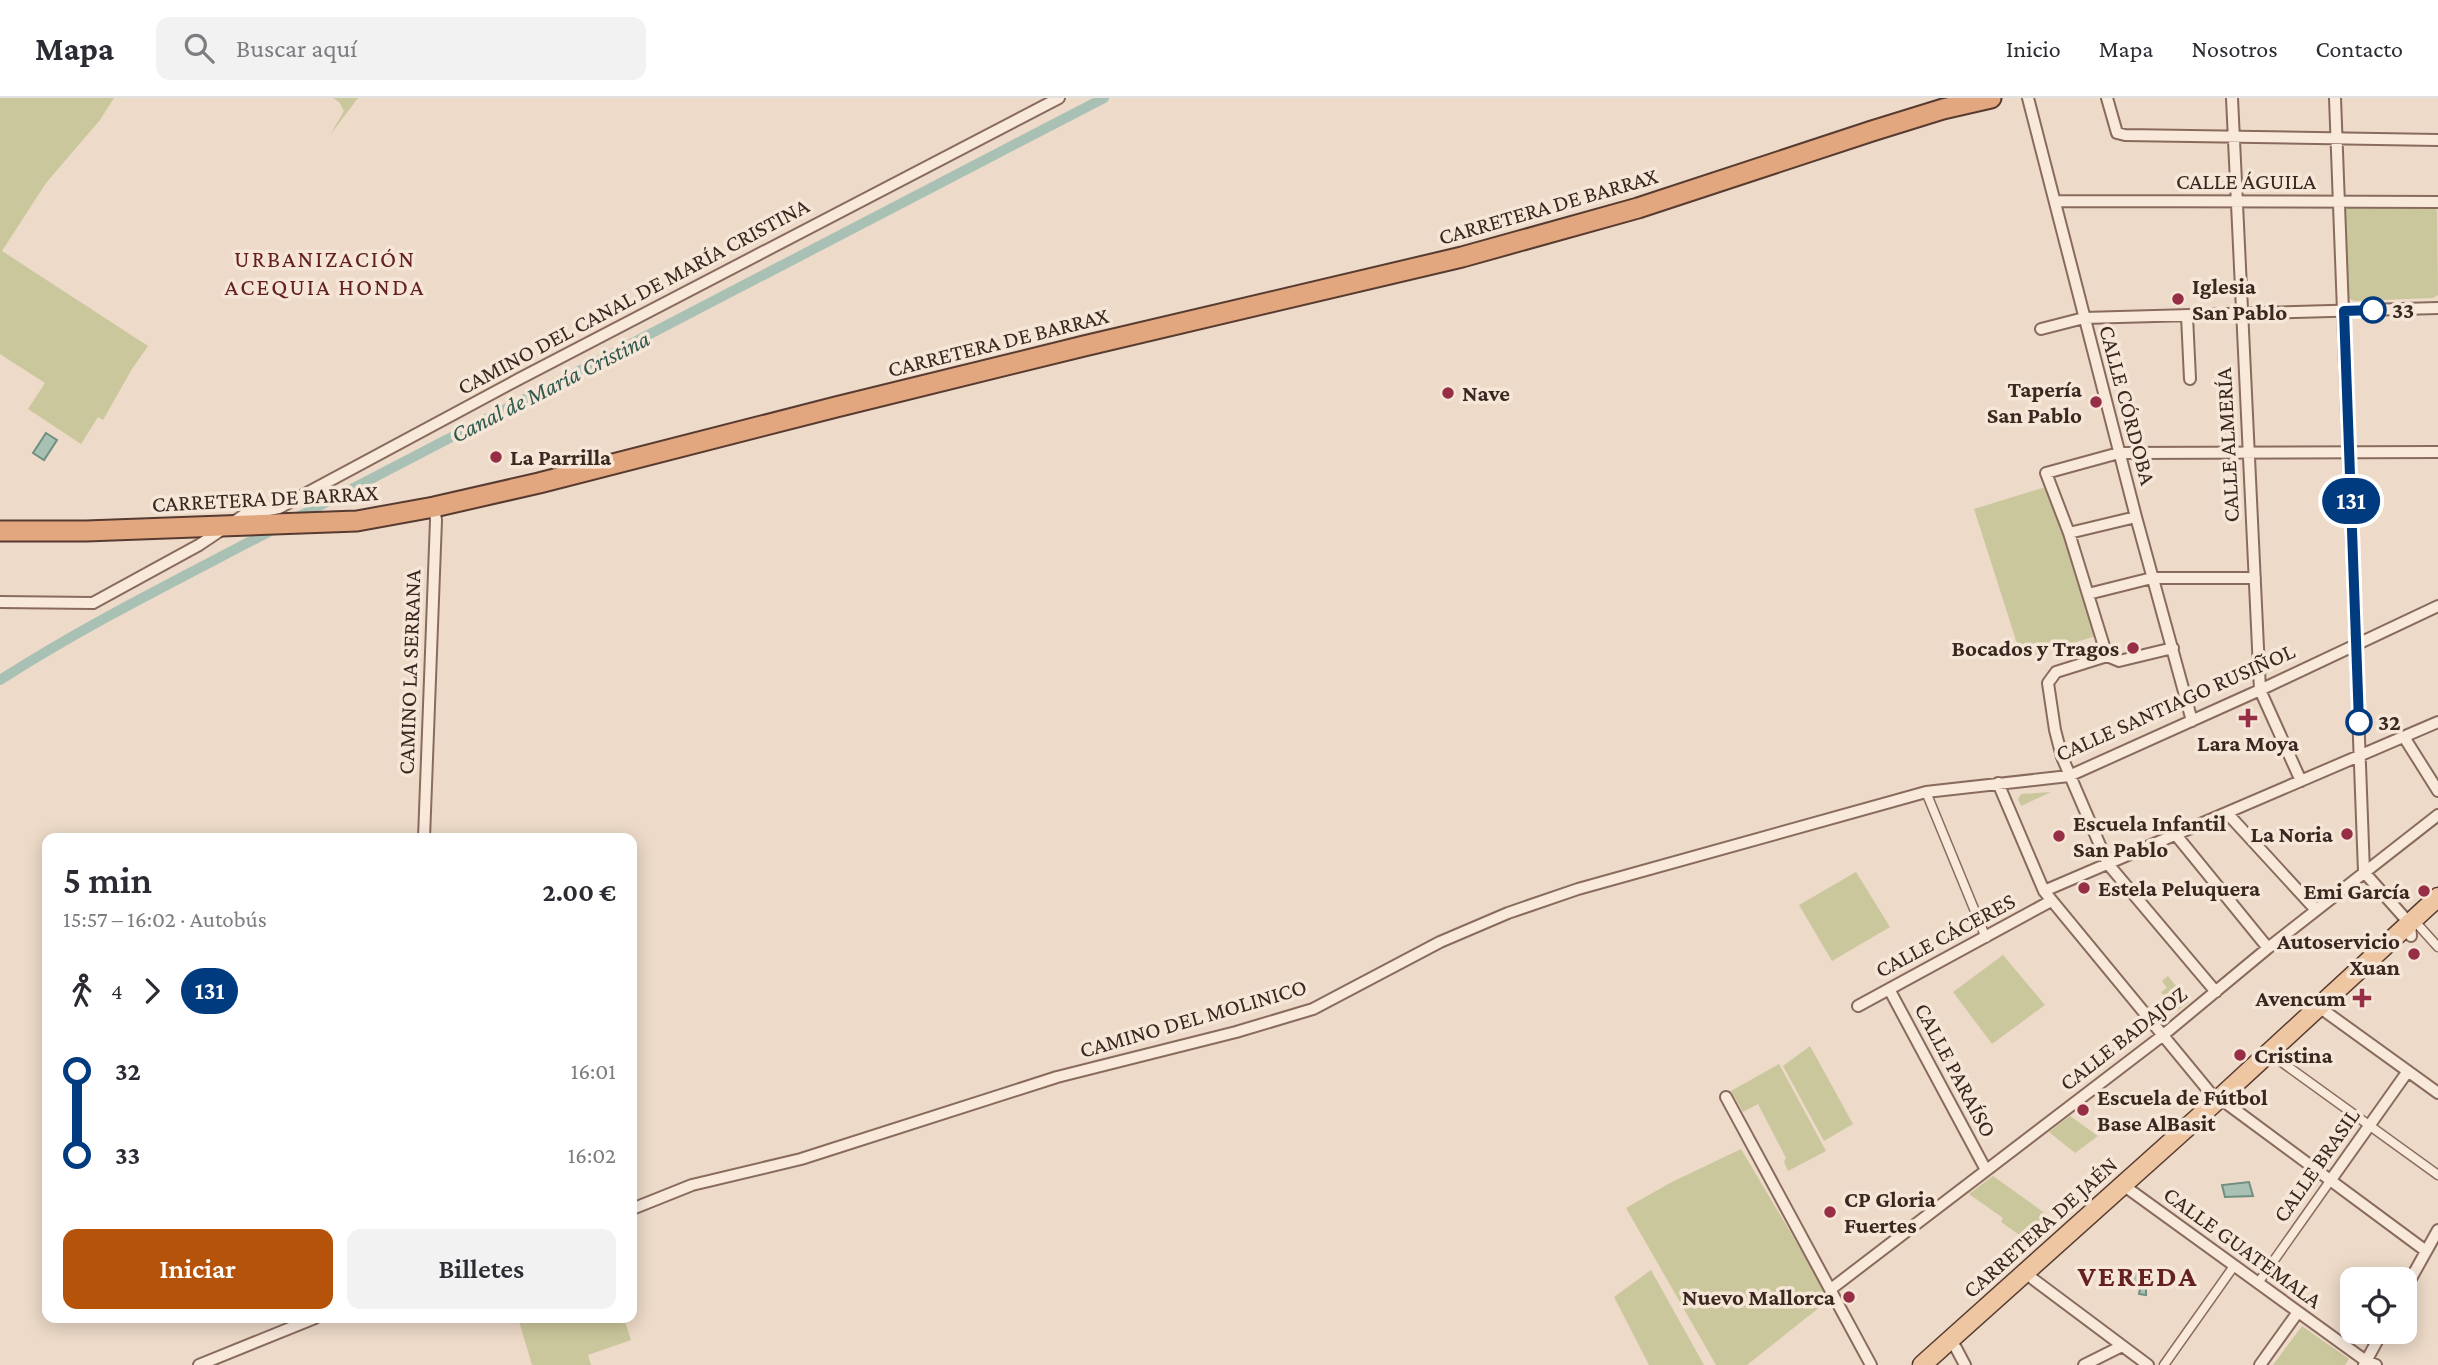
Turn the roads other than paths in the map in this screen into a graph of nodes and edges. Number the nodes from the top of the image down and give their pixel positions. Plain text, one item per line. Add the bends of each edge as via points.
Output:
1 (1059, 98) edge
2 (1991, 98) edge
3 (2028, 98) edge
4 (2107, 98) edge
5 (2232, 98) edge
6 (2335, 98) edge
7 (2235, 138) junction
8 (2337, 139) junction
9 (2438, 140) edge
10 (2054, 201) junction
11 (2238, 202) junction
12 (2339, 202) junction
13 (2438, 202) edge
14 (2438, 308) edge
15 (2344, 311) junction
16 (2242, 315) junction
17 (2187, 316) junction
18 (2084, 318) junction
19 (2041, 329) dead end
20 (2190, 379) dead end
21 (2349, 452) junction
22 (2438, 452) edge
23 (2119, 453) junction
24 (2249, 454) junction
25 (434, 507) junction
26 (2136, 517) junction
27 (226, 526) junction
28 (0, 531) edge
29 (2069, 533) junction
30 (2152, 578) junction
31 (2255, 578) junction
32 (2088, 594) junction
33 (0, 602) edge
34 (2438, 606) edge
35 (2356, 644) junction
36 (2173, 648) junction
37 (2107, 656) junction
38 (2260, 690) junction
39 (2192, 721) junction
40 (2438, 722) edge
41 (2404, 737) junction
42 (2360, 755) junction
43 (2069, 776) junction
44 (2301, 780) junction
45 (1998, 783) junction
46 (2438, 790) edge
47 (1926, 792) junction
48 (2227, 813) junction
49 (2438, 815) edge
50 (424, 833) edge
51 (2176, 835) junction
52 (1756, 841) joint
53 (2108, 864) junction
54 (2364, 872) junction
55 (2044, 891) junction
56 (2438, 897) edge
57 (2052, 901) junction
58 (2316, 910) junction
59 (2438, 910) edge
60 (2413, 929) junction
61 (1986, 938) junction
62 (2438, 947) edge
63 (2268, 948) junction
64 (1889, 989) junction
65 (2216, 992) junction
66 (1858, 1006) dead end
67 (2323, 1010) junction
68 (2162, 1036) junction
69 (2276, 1058) junction
70 (2408, 1071) junction
71 (2438, 1093) edge
72 (1726, 1097) dead end
73 (2221, 1102) junction
74 (2369, 1126) junction
75 (1986, 1170) junction
76 (2438, 1175) edge
77 (2330, 1181) junction
78 (2127, 1188) junction
79 (637, 1207) edge
80 (2438, 1230) edge
81 (2426, 1251) junction
82 (2234, 1266) junction
83 (2417, 1267) edge
84 (2033, 1279) junction
85 (2258, 1283) junction
86 (1831, 1289) junction
87 (2298, 1312) junction
88 (302, 1323) edge
89 (2376, 1344) edge
90 (2122, 1346) junction
91 (1956, 1348) junction
92 (2367, 1364) edge
93 (199, 1365) edge
94 (1871, 1365) edge
95 (1922, 1365) edge
96 (1937, 1365) edge
97 (1965, 1365) edge
98 (2084, 1365) edge
99 (2148, 1365) edge
100 (2164, 1365) edge
101 (2260, 1365) edge

1 - 27 street, CAMINO DEL CANAL DE MARÍA CRISTINA via 279,508 244,515
2 - 25 highway, CARRETERA DE BARRAX via 1872,131 1638,208 1462,257
3 - 10 street, CALLE CÓRDOBA
4 - 7 street via 2117,132 2124,135
5 - 7 street, CALLE ALMERÍA
6 - 8 street
7 - 8 street
7 - 11 street, CALLE ALMERÍA
8 - 9 street
8 - 12 street
10 - 11 street, CALLE ÁGUILA
10 - 18 street, CALLE CÓRDOBA
11 - 12 street, CALLE ÁGUILA
11 - 16 street, CALLE ALMERÍA
12 - 13 street, CALLE ÁGUILA
12 - 15 street
14 - 15 street
15 - 16 street
15 - 21 street
16 - 17 street
16 - 24 street, CALLE ALMERÍA
17 - 18 street
17 - 20 street
18 - 19 street
18 - 23 street, CALLE CÓRDOBA
21 - 22 street
21 - 24 street
21 - 35 street
23 - 24 street
23 - 26 street, CALLE CÓRDOBA
23 - 29 street via 2046,472
24 - 31 street, CALLE ALMERÍA
25 - 27 highway, CARRETERA DE BARRAX via 357,521
25 - 50 street, CAMINO LA SERRANA
26 - 29 street
26 - 30 street, CALLE CÓRDOBA
27 - 28 highway, CARRETERA DE BARRAX
27 - 33 street, CAMINO DEL CANAL DE MARÍA CRISTINA via 93,603
29 - 32 street
30 - 31 street
30 - 32 street
30 - 36 street, CALLE CÓRDOBA
31 - 38 street, CALLE ALMERÍA
32 - 37 street
34 - 35 street, CALLE SANTIAGO RUSIÑOL
35 - 38 street, CALLE SANTIAGO RUSIÑOL
35 - 42 street
36 - 37 street via 2119,661
36 - 39 street, CALLE CÓRDOBA
37 - 43 street via 2056,672 2048,683 2055,730
38 - 39 street, CALLE SANTIAGO RUSIÑOL
38 - 44 street, CALLE ALMERÍA
39 - 43 street, CALLE SANTIAGO RUSIÑOL
40 - 41 street, CALLE CÁCERES
41 - 42 street, CALLE CÁCERES
41 - 46 street
42 - 44 street, CALLE CÁCERES
42 - 54 street
43 - 45 street, CALLE SANTIAGO RUSIÑOL
43 - 53 street
44 - 48 street, CALLE CÁCERES
45 - 47 street, CALLE SANTIAGO RUSIÑOL
45 - 55 street
47 - 52 street, CALLE SANTIAGO RUSIÑOL
47 - 61 street
48 - 51 street, CALLE CÁCERES
48 - 58 street
49 - 54 street, CALLE BADAJOZ
51 - 53 street, CALLE CÁCERES
51 - 63 street
52 - 79 street, CAMINO DEL MOLINICO via 1578,889 1508,913 1440,942 1313,1009 1057,1077 801,1159 692,1185
53 - 55 street, CALLE CÁCERES
53 - 65 street
54 - 58 street, CALLE BADAJOZ
54 - 60 street
55 - 57 street
56 - 60 main road, CARRETERA DE JAÉN
57 - 61 street, CALLE CÁCERES
57 - 68 street
58 - 63 street, CALLE BADAJOZ
59 - 60 main road, CARRETERA DE JAÉN
60 - 62 street
60 - 67 main road, CARRETERA DE JAÉN
61 - 64 street, CALLE CÁCERES
63 - 65 street, CALLE BADAJOZ
64 - 66 street, CALLE CÁCERES
64 - 75 street, CALLE PARAÍSO
65 - 68 street, CALLE BADAJOZ
67 - 69 main road, CARRETERA DE JAÉN
67 - 70 street
67 - 73 main road, CARRETERA DE JAÉN
68 - 73 street
68 - 75 street, CALLE BADAJOZ
69 - 73 main road, CARRETERA DE JAÉN
69 - 74 street
70 - 71 street
70 - 74 street, CALLE BRASIL
72 - 86 street
73 - 77 street
73 - 78 main road, CARRETERA DE JAÉN
74 - 76 street
74 - 77 street, CALLE BRASIL
75 - 86 street, CALLE BADAJOZ
77 - 81 street
77 - 85 street, CALLE BRASIL
78 - 82 street, CALLE GUATEMALA
78 - 84 main road, CARRETERA DE JAÉN
78 - 95 main road, CARRETERA DE JAÉN
80 - 81 street
81 - 83 street
82 - 85 street, CALLE GUATEMALA
82 - 100 street
84 - 90 street
84 - 91 main road, CARRETERA DE JAÉN
85 - 87 street, CALLE GUATEMALA
86 - 94 street
87 - 92 street, CALLE GUATEMALA
87 - 101 street
88 - 93 street
89 - 92 street
90 - 98 street
90 - 99 street
91 - 96 main road, CARRETERA DE JAÉN
91 - 97 street

